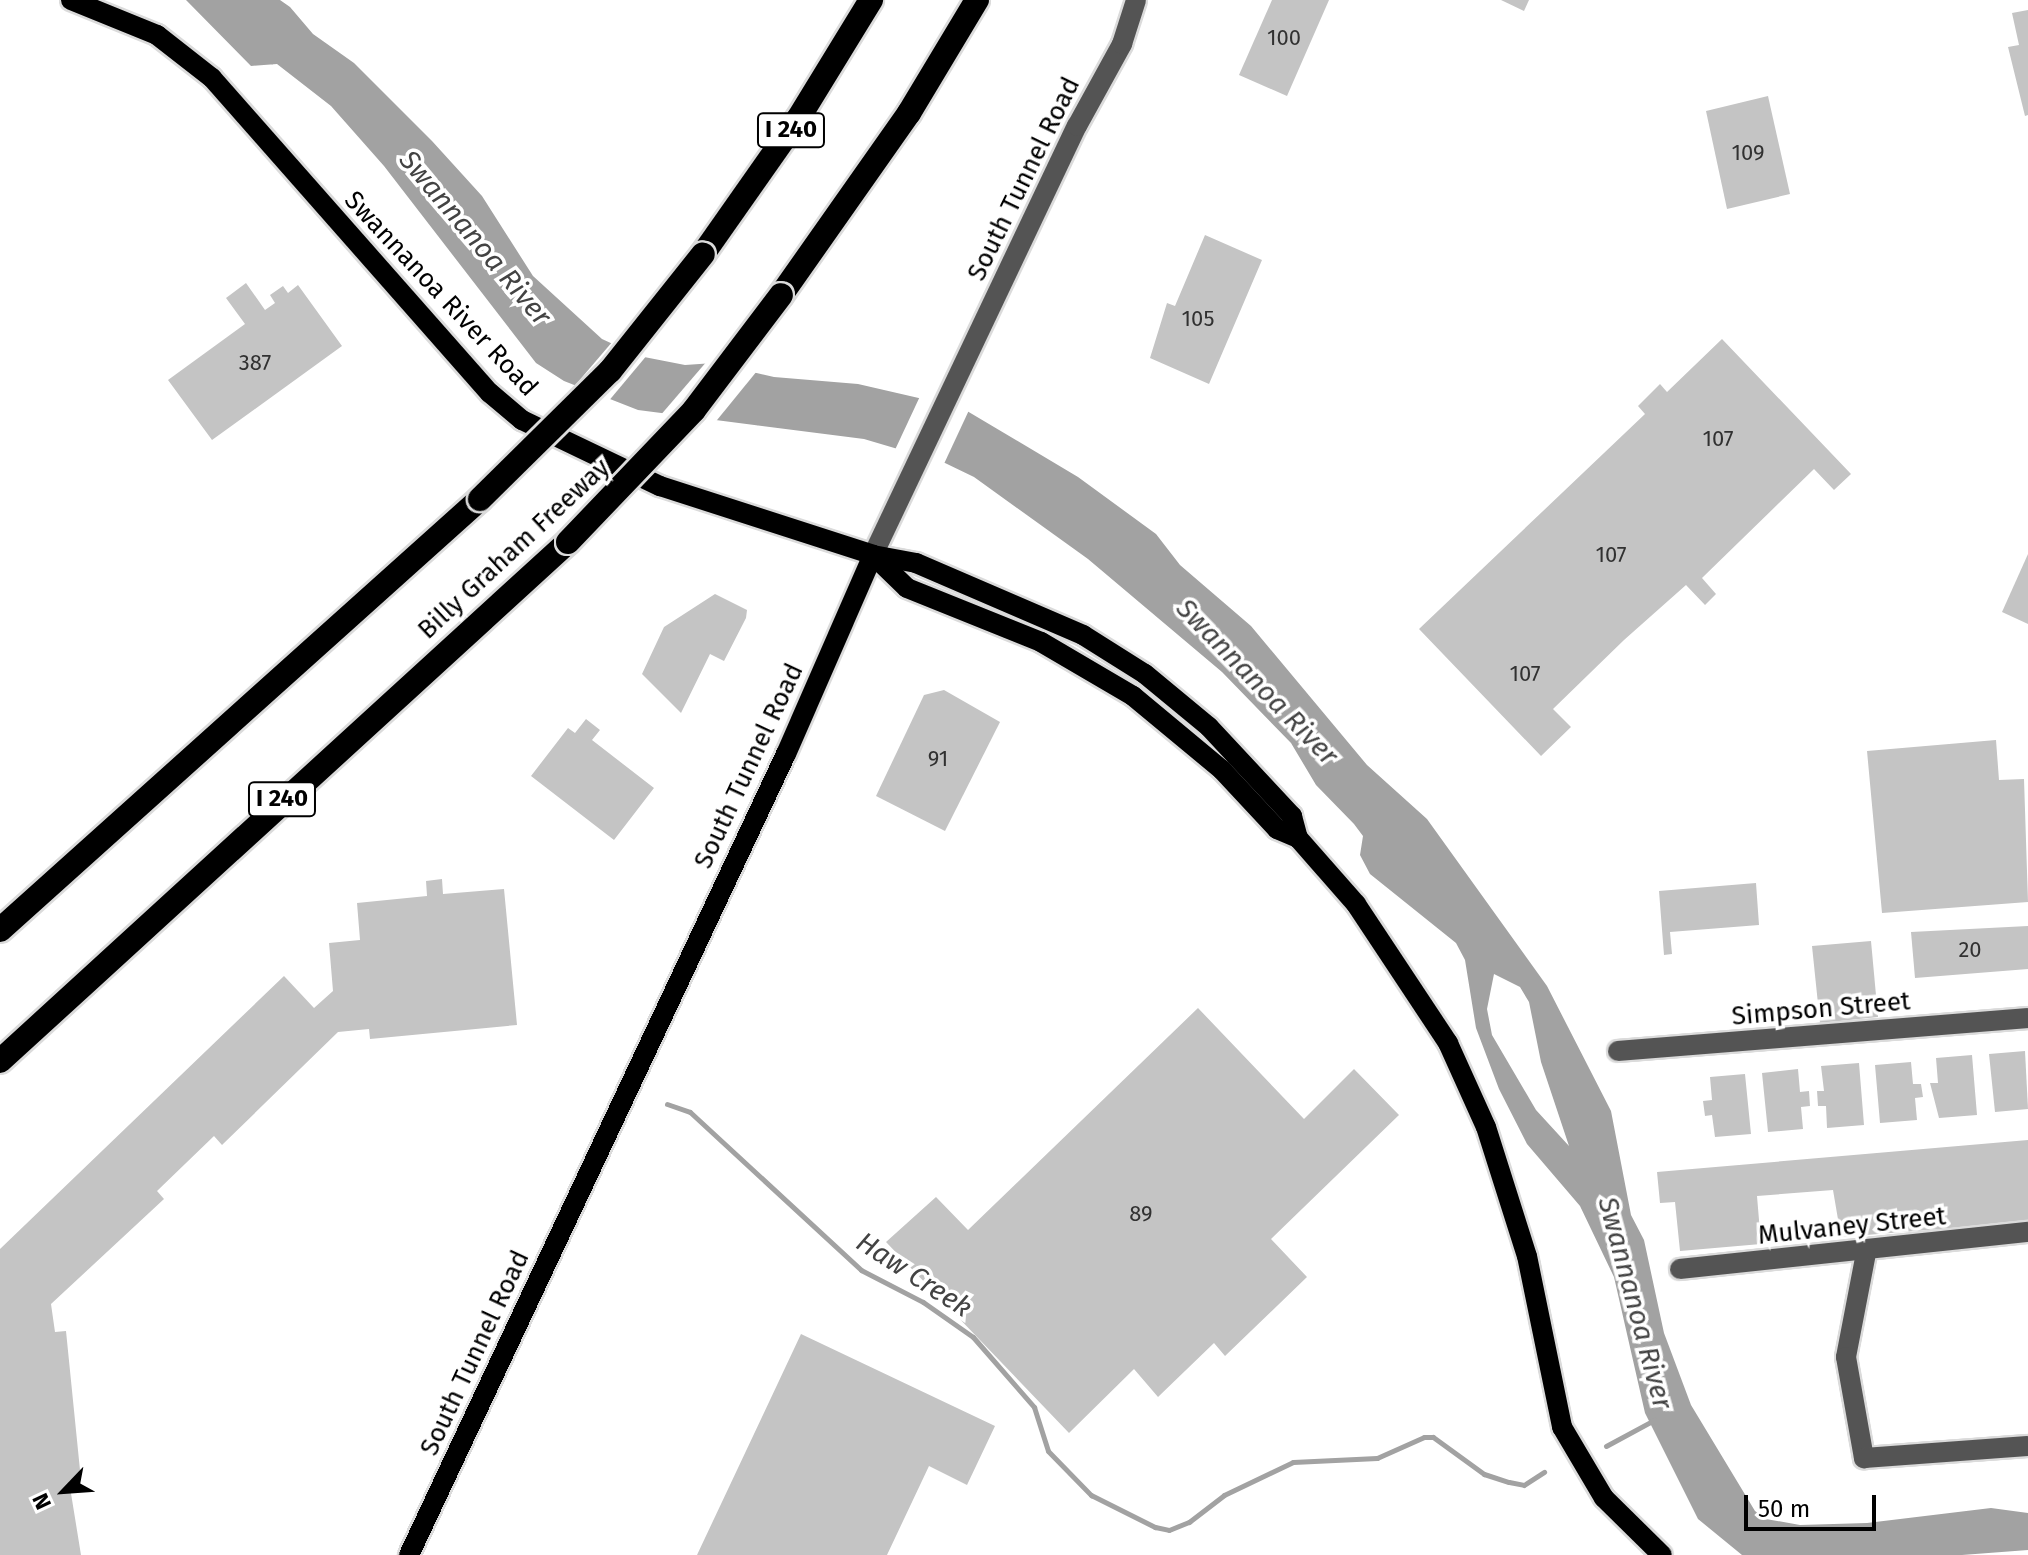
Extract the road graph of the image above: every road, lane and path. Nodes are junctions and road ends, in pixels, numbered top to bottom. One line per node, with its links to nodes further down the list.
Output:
1 (71, 0): 5 (main road, Swannanoa River Road)
2 (871, 0): 6 (highway, I 240, bridge)
3 (977, 0): 9 (highway, Billy Graham Freeway / I 240, bridge)
4 (1136, 0): 5 (street, South Tunnel Road)
5 (873, 555): 14 (main road, South Tunnel Road); 15 (main road, Swannanoa River Road)
6 (0, 930)
7 (2028, 1018): 8 (street, Simpson Street)
8 (1618, 1051)
9 (0, 1061)
10 (2028, 1232): 11 (street, Mulvaney Street)
11 (1866, 1253): 12 (street, Mulvaney Street); 13 (street)
12 (1680, 1269)
13 (2028, 1446)
14 (409, 1555)
15 (1662, 1555)

